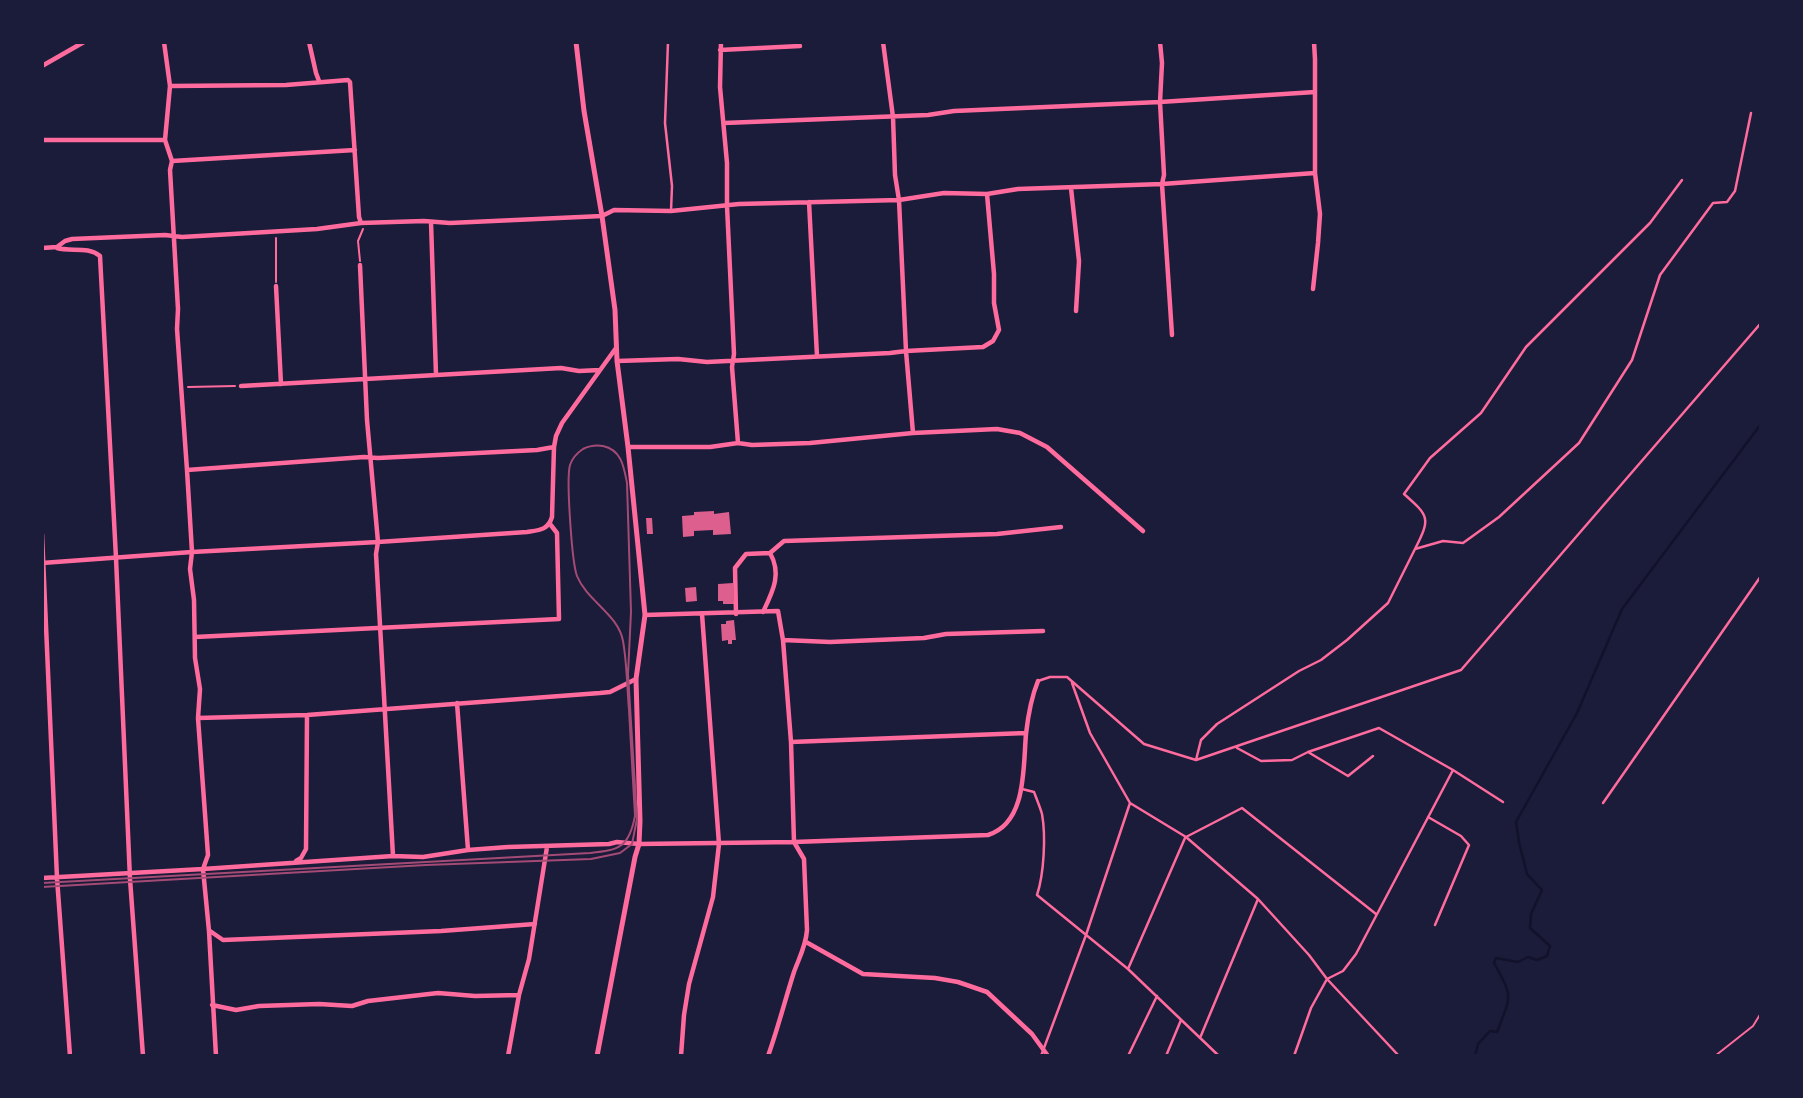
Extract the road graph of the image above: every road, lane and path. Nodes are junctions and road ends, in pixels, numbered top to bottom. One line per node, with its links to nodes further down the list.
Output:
1 (84, 42): 13 (street)
2 (164, 42): 15 (street)
3 (309, 42): 14 (street)
4 (576, 42): 34 (street)
5 (668, 42): 33 (lane)
6 (721, 42): 12 (street)
7 (890, 42): 10 (street)
8 (1160, 42): 17 (street)
9 (1314, 42): 16 (street)
10 (883, 43): 19 (street)
11 (800, 46): 12 (street)
12 (720, 50): 20 (street)
13 (42, 66)
14 (319, 81): 15 (street); 23 (street)
15 (170, 86): 22 (street)
16 (1315, 92): 17 (street); 25 (street)
17 (1160, 102): 19 (street); 27 (street)
18 (1752, 113): 70 (lane)
19 (893, 117): 20 (street); 30 (street)
20 (724, 123): 32 (street)
21 (42, 140): 22 (street)
22 (165, 140): 24 (street)
23 (355, 150): 24 (street); 36 (street)
24 (172, 160): 39 (street)
25 (1315, 173): 27 (street); 44 (street)
26 (1682, 180): 70 (lane)
27 (1161, 184): 28 (street); 47 (street)
28 (1071, 188): 29 (street); 45 (street)
29 (987, 194): 30 (street); 49 (street)
30 (899, 200): 31 (street); 49 (street)
31 (809, 202): 32 (street); 50 (street)
32 (727, 206): 33 (street); 52 (street)
33 (671, 211): 34 (street)
34 (602, 216): 35 (street); 48 (street)
35 (431, 222): 37 (street); 54 (street)
36 (361, 223): 37 (street); 38 (street)
37 (369, 223): 42 (path)
38 (276, 231): 39 (street); 43 (path)
39 (173, 235): 40 (street); 58 (street)
40 (57, 247): 41 (street); 73 (street)
41 (42, 248)
42 (360, 265): 55 (street)
43 (276, 286): 56 (street)
44 (1313, 289)
45 (1076, 311)
46 (1761, 323): 93 (lane)
47 (1172, 335)
48 (617, 347): 51 (street); 53 (street)
49 (906, 351): 50 (street); 59 (street)
50 (817, 356): 52 (street)
51 (617, 361): 52 (street); 62 (street)
52 (733, 361): 60 (street)
53 (600, 370): 54 (street); 61 (street)
54 (436, 374): 55 (street)
55 (366, 379): 56 (street); 63 (street)
56 (281, 384): 57 (street)
57 (241, 386): 58 (path)
58 (180, 388): 64 (street)
59 (913, 433): 60 (street); 67 (street)
60 (738, 443): 62 (street)
61 (554, 447): 63 (street); 65 (street)
62 (628, 447): 79 (street)
63 (371, 457): 64 (street); 69 (street)
64 (187, 470): 71 (street)
65 (550, 524): 69 (street); 80 (street)
66 (1061, 527): 72 (street)
67 (1143, 531)
68 (42, 534): 74 (street)
69 (378, 542): 71 (street); 80 (street)
70 (1415, 549): 96 (lane)
71 (192, 552): 73 (street); 82 (street)
72 (770, 552): 76 (street); 78 (street)
73 (116, 558): 74 (street); 112 (street)
74 (43, 563): 114 (street)
75 (1761, 576): 101 (lane)
76 (763, 612): 78 (street); 83 (street)
77 (702, 614): 78 (street); 79 (street); 106 (street)
78 (736, 614)
79 (645, 615): 84 (street)
80 (381, 628): 82 (street); 88 (street)
81 (1042, 631): 83 (street)
82 (195, 637): 90 (street)
83 (783, 640): 92 (street)
84 (636, 679): 87 (street); 105 (street)
85 (1071, 679): 86 (lane); 96 (lane); 100 (lane)
86 (1038, 681): 91 (street)
87 (457, 703): 88 (street); 108 (street)
88 (385, 708): 89 (street); 109 (street)
89 (307, 715): 90 (street); 110 (street)
90 (198, 718): 111 (street)
91 (1026, 733): 92 (street); 98 (street)
92 (791, 742): 104 (street)
93 (1235, 747): 94 (lane); 96 (lane)
94 (1308, 752): 95 (lane); 97 (lane)
95 (1373, 756)
96 (1196, 761)
97 (1453, 770): 99 (lane); 102 (lane)
98 (1022, 789): 104 (street); 120 (lane)
99 (1503, 802)
100 (1130, 803): 103 (lane); 120 (lane)
101 (1603, 803)
102 (1428, 817): 116 (lane); 118 (lane)
103 (1186, 837): 115 (lane); 116 (lane); 122 (lane)
104 (794, 842): 106 (street); 121 (street)
105 (639, 844): 106 (street); 107 (street); 135 (street)
106 (719, 844): 136 (street)
107 (547, 847): 108 (street); 117 (street)
108 (468, 850): 109 (street)
109 (393, 856): 110 (street)
110 (292, 863): 111 (street)
111 (203, 869): 112 (street); 119 (street)
112 (130, 872): 114 (street); 132 (street)
113 (42, 878): 114 (street)
114 (57, 878): 131 (street)
115 (1258, 899): 123 (lane); 129 (lane)
116 (1377, 915): 123 (lane)
117 (535, 924): 119 (street); 124 (street)
118 (1436, 925)
119 (209, 931): 126 (street)
120 (1087, 935): 122 (lane); 130 (lane)
121 (806, 942): 130 (street); 137 (street)
122 (1128, 969): 125 (lane)
123 (1327, 979): 141 (lane); 142 (lane)
124 (519, 995): 126 (street); 134 (street)
125 (1157, 996): 128 (lane); 138 (lane)
126 (212, 1005): 133 (street)
127 (1761, 1013): 143 (path)
128 (1182, 1019): 129 (lane); 139 (lane)
129 (1200, 1038): 140 (lane)
130 (1044, 1054)
131 (70, 1056)
132 (144, 1056)
133 (216, 1056)
134 (508, 1056)
135 (597, 1056)
136 (681, 1056)
137 (768, 1056)
138 (1128, 1056)
139 (1166, 1056)
140 (1219, 1056)
141 (1294, 1056)
142 (1399, 1056)
143 (1715, 1056)

